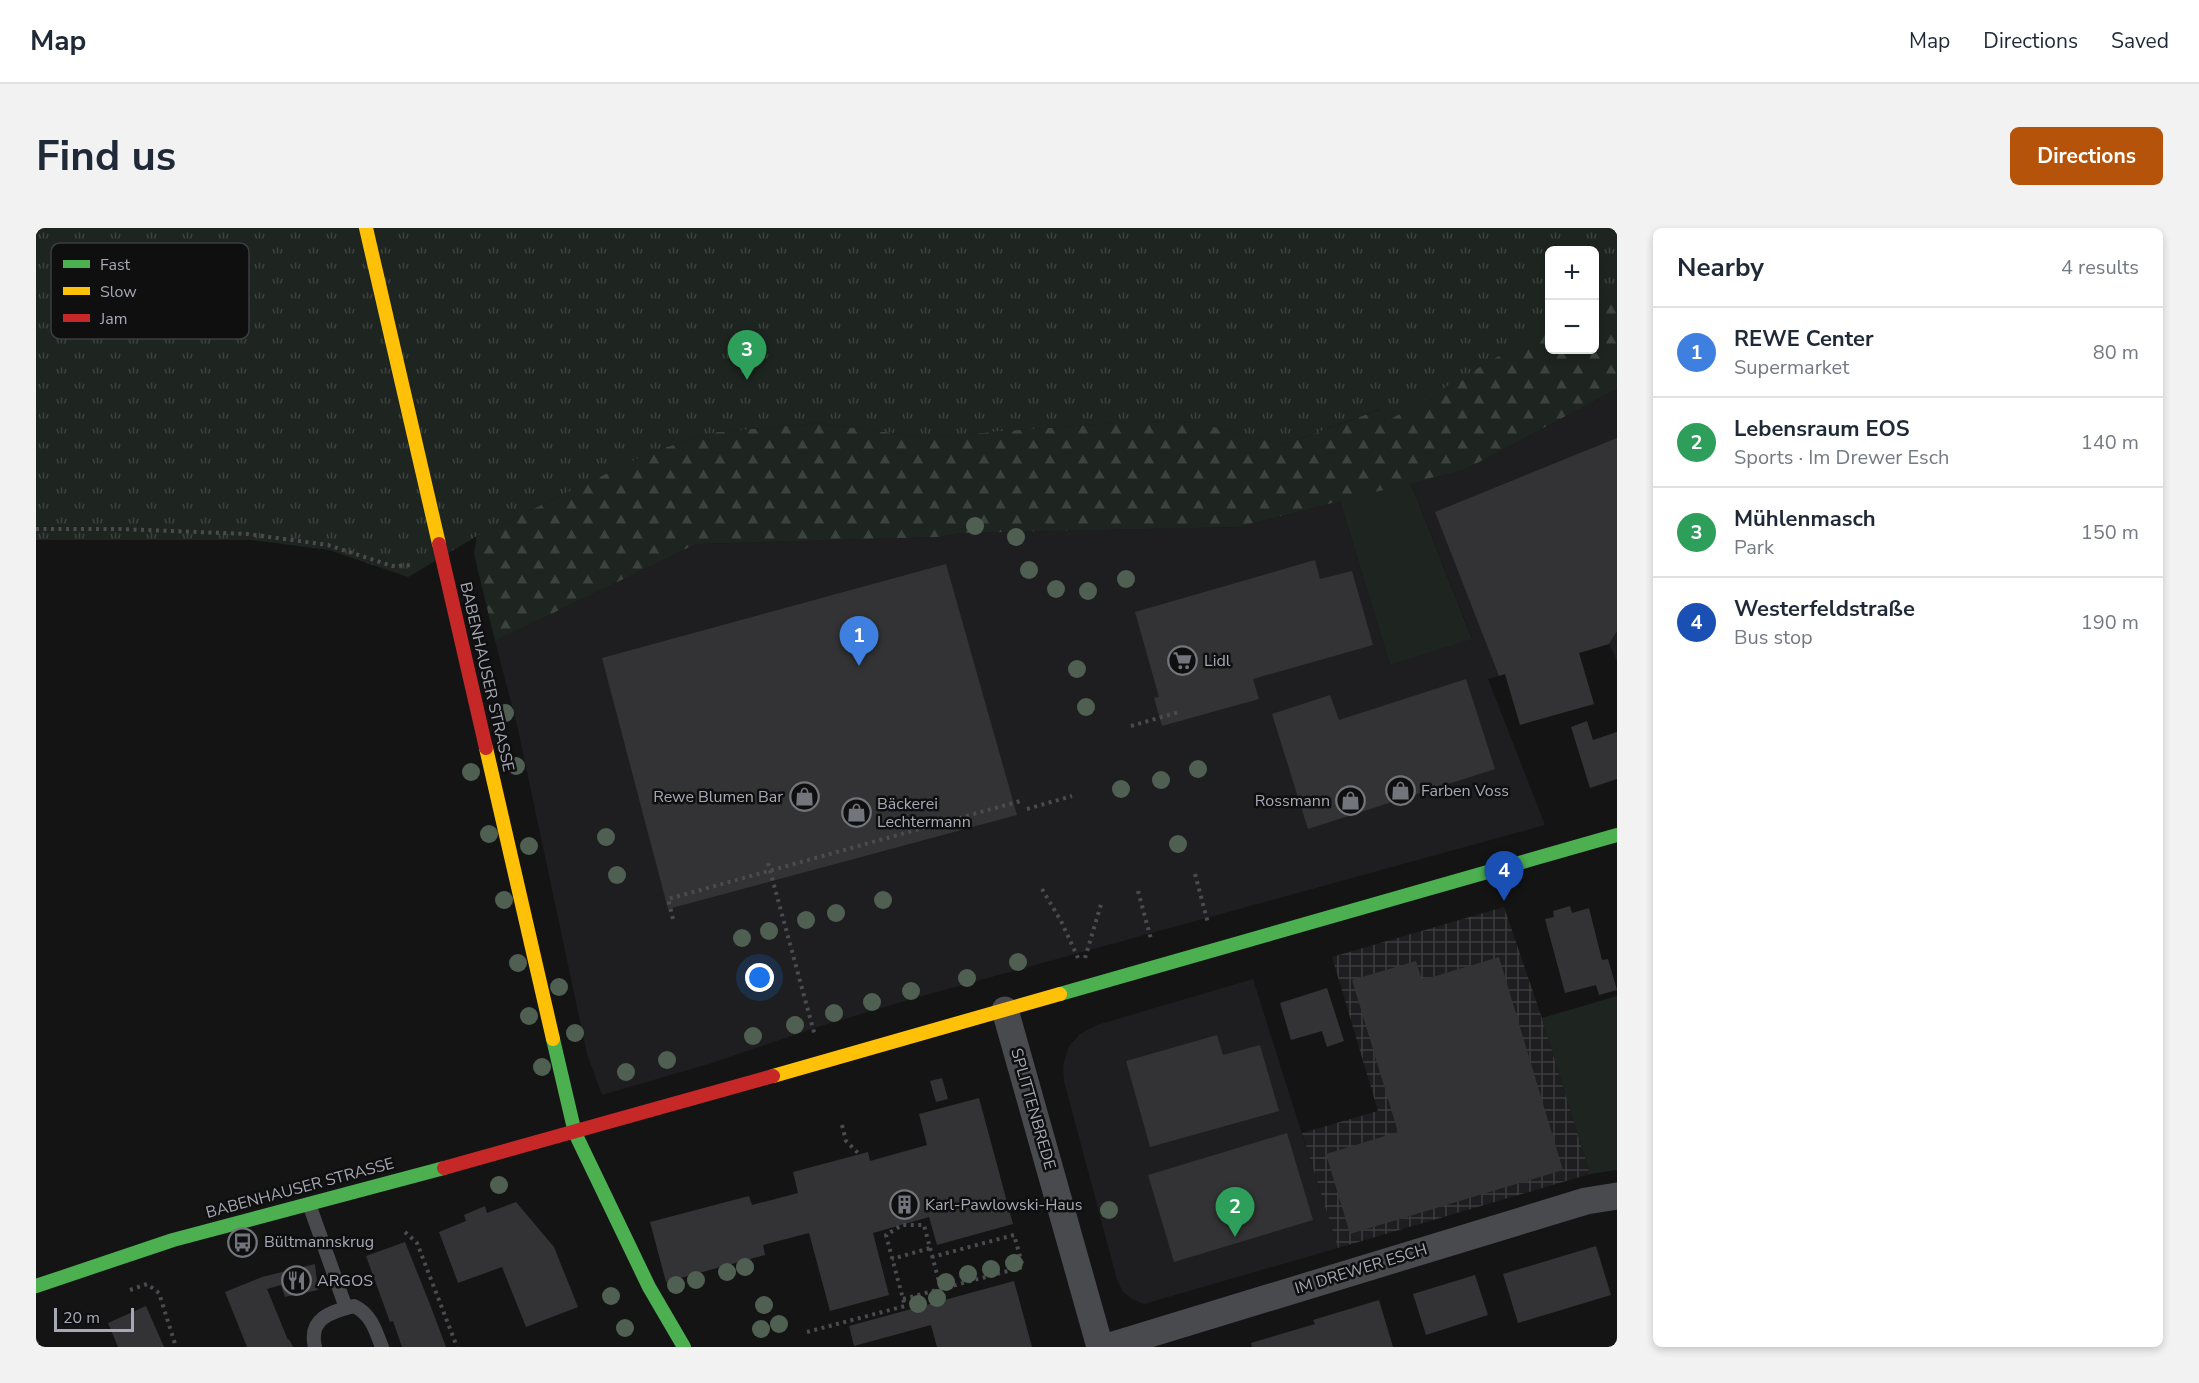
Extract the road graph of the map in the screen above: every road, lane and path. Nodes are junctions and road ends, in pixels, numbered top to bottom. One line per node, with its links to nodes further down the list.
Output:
1 (366, 228): 3 (main road, BABENHAUSER STRASSE)
2 (36, 529): 3 (path)
3 (444, 563): 26 (main road, BABENHAUSER STRASSE)
4 (1179, 712): 5 (path)
5 (1131, 726)
6 (1072, 796): 8 (path)
7 (1024, 800): 12 (path)
8 (1027, 810)
9 (1617, 835): 21 (main road)
10 (768, 863): 12 (path)
11 (748, 868): 15 (path)
12 (770, 871): 15 (path); 24 (path)
13 (732, 873): 16 (path)
14 (1195, 874): 21 (path)
15 (751, 876): 16 (path)
16 (734, 880): 20 (path)
17 (1042, 889): 19 (path)
18 (1138, 891): 22 (path)
19 (1102, 901)
20 (673, 919)
21 (1216, 949): 22 (main road)
22 (1159, 966): 23 (main road)
23 (1005, 1010): 24 (main road); 47 (street, SPLITTENBREDE)
24 (824, 1062): 26 (main road)
25 (842, 1125): 27 (path)
26 (575, 1133): 29 (main road, BABENHAUSER STRASSE); 46 (main road, BABENHAUSER STRASSE)
27 (860, 1155)
28 (1617, 1196): 48 (street, IM DREWER ESCH)
29 (308, 1202): 34 (main road, BABENHAUSER STRASSE); 38 (lane)
30 (405, 1232): 45 (path)
31 (930, 1248): 32 (path); 33 (path); 33 (path)
32 (933, 1257): 35 (path); 35 (path)
33 (892, 1259): 37 (path)
34 (36, 1286)
35 (941, 1289): 37 (path)
36 (130, 1290): 42 (path)
37 (903, 1299): 39 (path)
38 (346, 1308): 43 (lane); 44 (lane)
39 (807, 1332)
40 (36, 1342): 41 (path)
41 (39, 1347)
42 (176, 1347)
43 (315, 1347)
44 (382, 1347)
45 (457, 1347)
46 (684, 1347)
47 (1100, 1347)
48 (1107, 1347)

